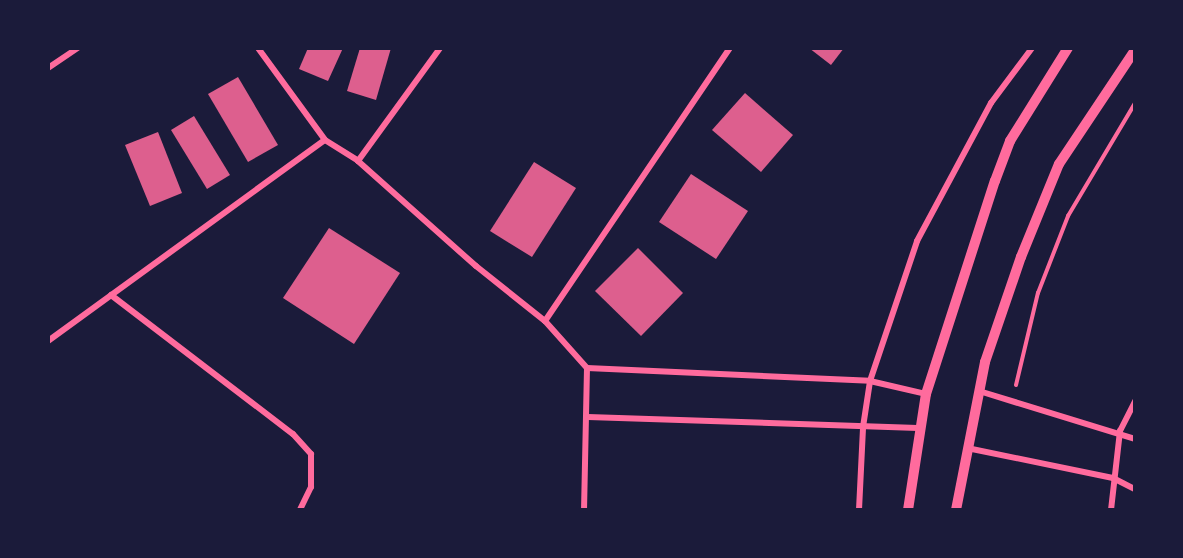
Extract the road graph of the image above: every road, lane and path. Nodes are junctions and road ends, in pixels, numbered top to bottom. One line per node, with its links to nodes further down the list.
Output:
1 (78, 48): 8 (street)
2 (258, 48): 10 (street)
3 (440, 48): 11 (street)
4 (730, 48): 13 (street)
5 (1032, 48): 16 (street)
6 (1068, 48): 18 (street)
7 (1135, 50): 17 (street)
8 (48, 68)
9 (1135, 103): 19 (path)
10 (325, 140): 11 (street); 12 (street)
11 (358, 161): 13 (street)
12 (111, 295): 14 (street); 29 (street)
13 (545, 321): 15 (street)
14 (48, 341)
15 (587, 368): 16 (street); 21 (street)
16 (870, 381): 18 (street); 22 (street)
17 (978, 390): 19 (street); 26 (street)
18 (926, 394): 23 (street)
19 (1011, 400): 24 (street)
20 (1135, 400): 24 (street)
21 (588, 417): 22 (street); 30 (street)
22 (863, 427): 23 (street); 31 (street)
23 (918, 428): 32 (street)
24 (1120, 431): 25 (street); 27 (street)
25 (1135, 439)
26 (966, 448): 27 (street); 33 (street)
27 (1113, 478): 28 (street); 34 (street)
28 (1135, 489)
29 (300, 510)
30 (584, 510)
31 (859, 510)
32 (908, 510)
33 (956, 510)
34 (1111, 510)

